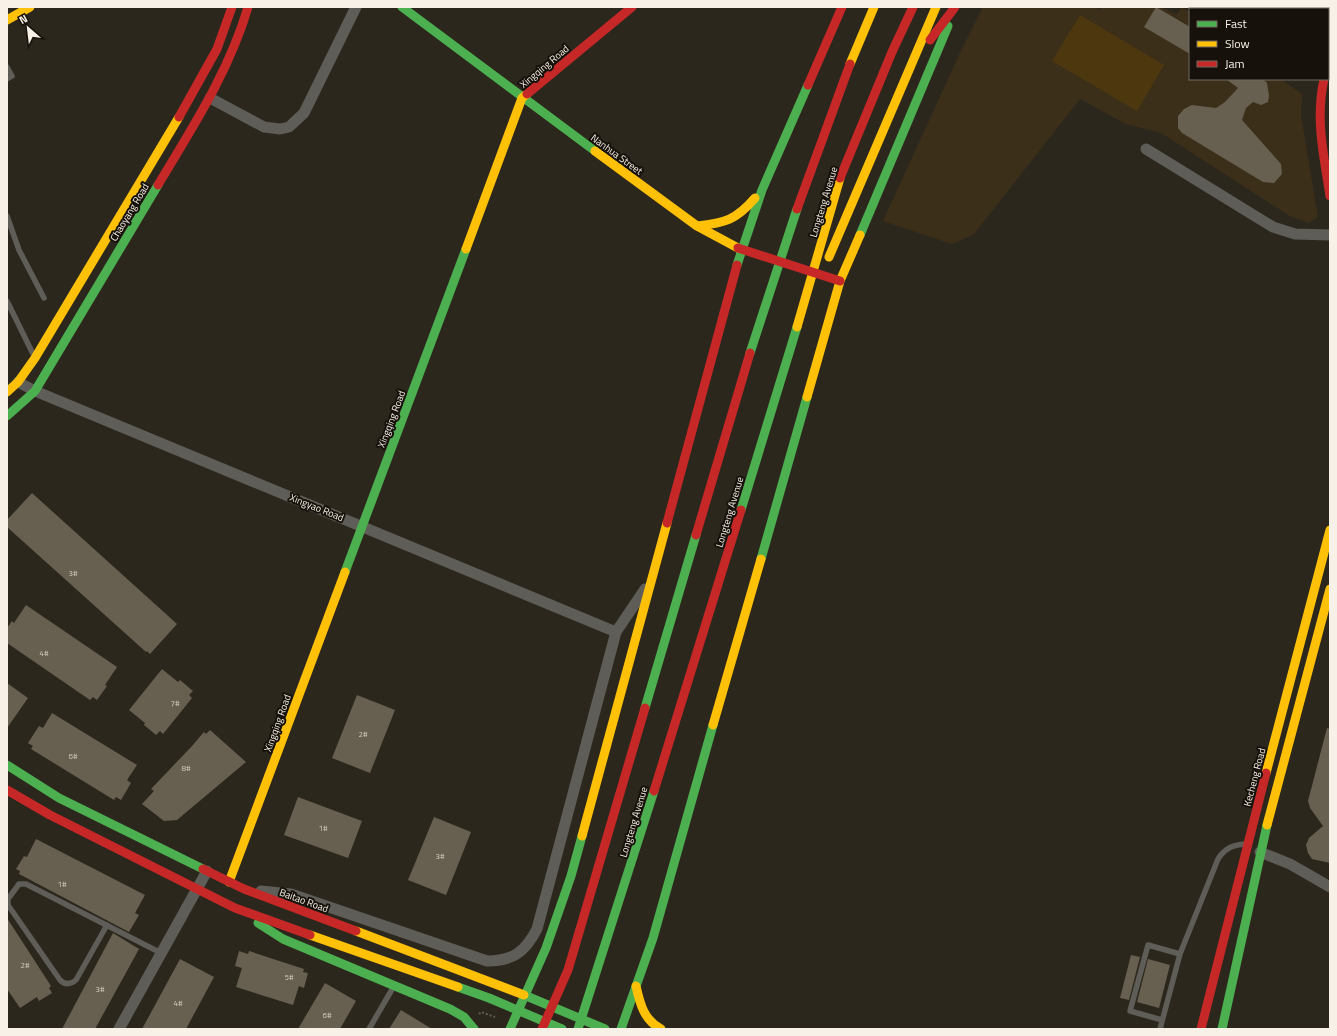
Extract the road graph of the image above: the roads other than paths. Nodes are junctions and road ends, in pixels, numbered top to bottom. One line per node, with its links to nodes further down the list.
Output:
1 (30, 7): 12 (main road)
2 (232, 7): 30 (main road, Chaoyang Road)
3 (248, 7): 17 (main road, Chaoyang Road)
4 (356, 7): 17 (street)
5 (402, 7): 18 (main road, Nanhua Street)
6 (632, 7): 18 (main road, Xingqing Road)
7 (842, 7): 20 (main road)
8 (874, 7): 60 (main road, Longteng Avenue)
9 (913, 7): 29 (main road, Longteng Avenue)
10 (936, 7): 13 (main road)
11 (955, 7): 13 (main road); 26 (main road)
12 (7, 20)
13 (911, 64): 29 (main road)
14 (7, 67): 15 (lane)
15 (7, 79)
16 (1324, 80): 21 (main road)
17 (210, 98): 32 (main road, Chaoyang Road)
18 (522, 98): 23 (main road, Nanhua Street); 35 (main road, Xingqing Road)
19 (1146, 149): 24 (street)
20 (762, 190): 23 (main road); 25 (main road)
21 (1330, 196)
22 (7, 216): 27 (lane)
23 (697, 226): 25 (main road, Nanhua Street)
24 (1330, 234)
25 (741, 249): 26 (main road, Nanhua Street); 37 (main road)
26 (840, 281): 54 (main road)
27 (44, 298)
28 (7, 301): 30 (lane)
29 (796, 332): 62 (main road, Longteng Avenue)
30 (35, 358): 31 (main road, Chaoyang Road)
31 (18, 382): 32 (street, Xingyao Road); 33 (main road, Chaoyang Road)
32 (34, 390): 34 (main road, Chaoyang Road); 35 (street, Xingyao Road)
33 (7, 392)
34 (7, 416)
35 (362, 526): 39 (street, Xingyao Road); 45 (main road, Xingqing Road)
36 (1330, 530): 42 (main road, Kecheng Road)
37 (652, 578): 39 (street); 59 (main road)
38 (1330, 589): 43 (main road)
39 (616, 632): 48 (street)
40 (7, 765): 44 (main road, Baitao Road)
41 (7, 790): 47 (main road)
42 (1247, 844): 52 (lane); 67 (main road, Kecheng Road)
43 (1260, 852): 46 (street); 68 (main road)
44 (207, 871): 45 (main road, Baitao Road); 47 (street)
45 (229, 882): 48 (main road, Baitao Road)
46 (1330, 887)
47 (197, 889): 49 (main road); 51 (street)
48 (244, 889): 63 (main road, Baitao Road)
49 (235, 908): 53 (main road); 61 (main road)
50 (107, 925): 50 (lane); 51 (lane)
51 (161, 953): 56 (street)
52 (1180, 954): 55 (lane); 55 (lane)
53 (395, 986): 57 (lane); 58 (main road)
54 (636, 986): 64 (main road); 65 (main road)
55 (1162, 1020): 66 (lane)
56 (119, 1029)
57 (369, 1029)
58 (474, 1029)
59 (510, 1029)
60 (542, 1029)
61 (562, 1029)
62 (578, 1029)
63 (605, 1029)
64 (621, 1029)
65 (661, 1029)
66 (1160, 1029)
67 (1201, 1029)
68 (1222, 1029)

